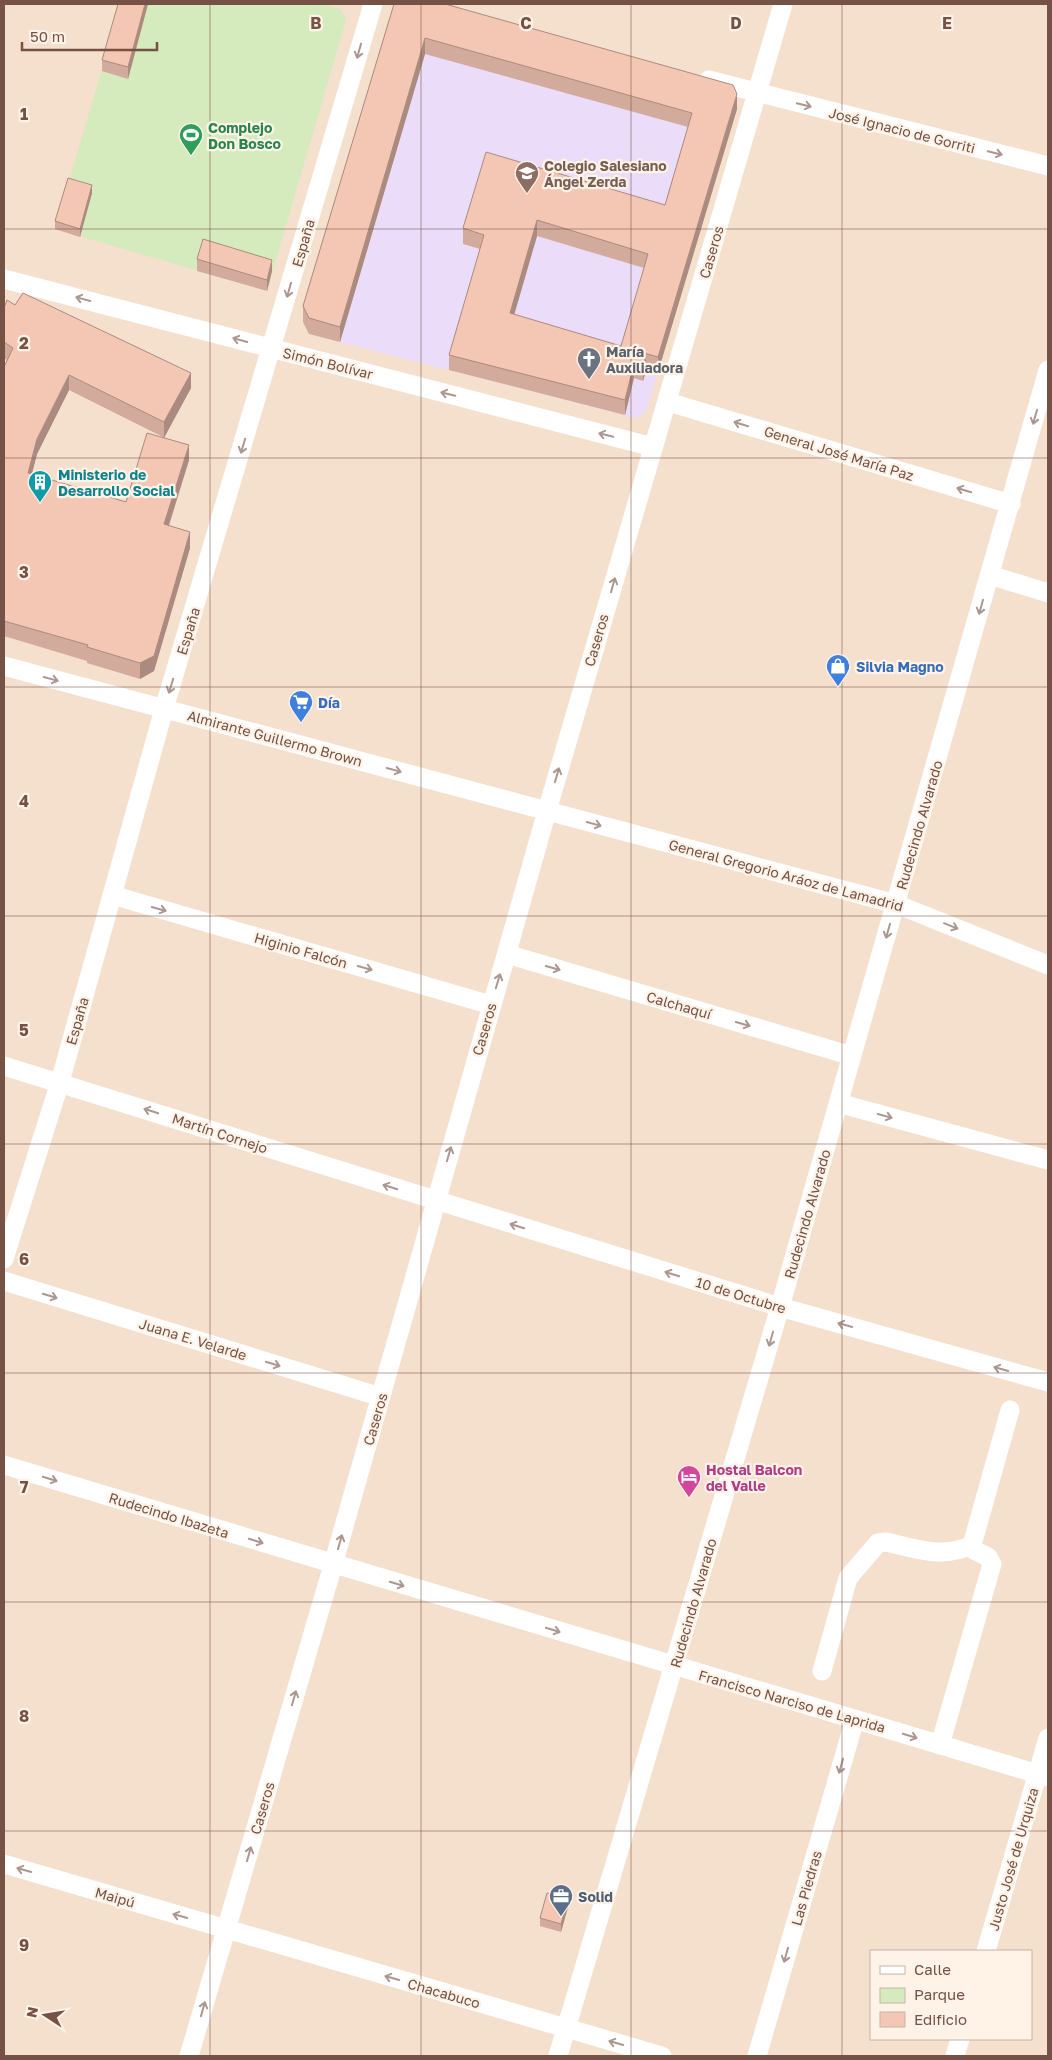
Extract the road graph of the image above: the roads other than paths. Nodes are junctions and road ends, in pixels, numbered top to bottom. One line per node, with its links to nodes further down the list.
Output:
1 (373, 4): 7 (street, España, one-way to 7)
2 (783, 4): 4 (street, Caseros)
3 (691, 75): 4 (street, José Ignacio de Gorriti)
4 (756, 93): 5 (street, José Ignacio de Gorriti, one-way to 5); 9 (street, Caseros)
5 (1048, 166)
6 (4, 279): 7 (street, Simón Bolívar, one-way to 6)
7 (272, 349): 10 (street, Simón Bolívar, one-way to 7); 15 (street, España, one-way to 15)
8 (1048, 370): 11 (street, Rudecindo Alvarado, one-way to 11)
9 (668, 402): 10 (street, Caseros); 11 (street, General José María Paz, one-way to 9)
10 (653, 447): 16 (street, Caseros, one-way to 10)
11 (1010, 504): 12 (street, Rudecindo Alvarado)
12 (990, 576): 13 (street); 18 (street, Rudecindo Alvarado, one-way to 18)
13 (1048, 593)
14 (4, 666): 15 (street, Almirante Guillermo Brown, one-way to 15)
15 (164, 709): 16 (street, Almirante Guillermo Brown, one-way to 16); 17 (street, España)
16 (547, 811): 18 (street, General Gregorio Aráoz de Lamadrid, one-way to 18); 19 (street, Caseros)
17 (112, 895): 21 (street, Higinio Falcón, one-way to 21); 24 (street, España)
18 (896, 904): 20 (street, General Gregorio Aráoz de Lamadrid, one-way to 20); 22 (street, Rudecindo Alvarado, one-way to 22)
19 (507, 954): 21 (street, Caseros, one-way to 19); 22 (street, Calchaquí, one-way to 22)
20 (1048, 965)
21 (491, 1005): 27 (street, Caseros, one-way to 21)
22 (852, 1056): 25 (street, Rudecindo Alvarado)
23 (4, 1066): 24 (street, Martín Cornejo)
24 (60, 1082): 27 (street, Martín Cornejo, one-way to 24); 28 (street, España)
25 (838, 1104): 26 (street, one-way to 26); 30 (street, Rudecindo Alvarado)
26 (1048, 1160)
27 (436, 1201): 30 (street, 10 de Octubre, one-way to 27); 32 (street, Caseros)
28 (4, 1258)
29 (4, 1281): 32 (street, Juana E. Velarde, one-way to 32)
30 (780, 1307): 31 (street, 10 de Octubre, one-way to 30); 37 (street, Rudecindo Alvarado, one-way to 37)
31 (1048, 1382)
32 (381, 1397): 36 (street, Caseros, one-way to 32)
33 (1010, 1410): 35 (street)
34 (4, 1465): 36 (street, Rudecindo Ibazeta, one-way to 36)
35 (972, 1545): 38 (street); 41 (street)
36 (333, 1565): 37 (street, Francisco Narciso de Laprida, one-way to 37); 44 (street, Caseros, one-way to 36)
37 (675, 1666): 39 (street, Francisco Narciso de Laprida); 46 (street, Rudecindo Alvarado)
38 (822, 1671)
39 (855, 1719): 41 (street, Francisco Narciso de Laprida, one-way to 41); 51 (street, Las Piedras, one-way to 51)
40 (1048, 1738): 42 (street, Justo José de Urquiza)
41 (940, 1745): 42 (street, Francisco Narciso de Laprida)
42 (1043, 1776): 45 (street, Justo José de Urquiza)
43 (4, 1864): 44 (street, Maipú, one-way to 43)
44 (226, 1930): 46 (street, Chacabuco, one-way to 44); 48 (street, Caseros, one-way to 44)
45 (986, 1950)
46 (566, 2028): 49 (street, Rudecindo Alvarado); 50 (street, Chacabuco, one-way to 46)
47 (960, 2040): 52 (street)
48 (189, 2056)
49 (558, 2056)
50 (662, 2056)
51 (757, 2056)
52 (955, 2056)

